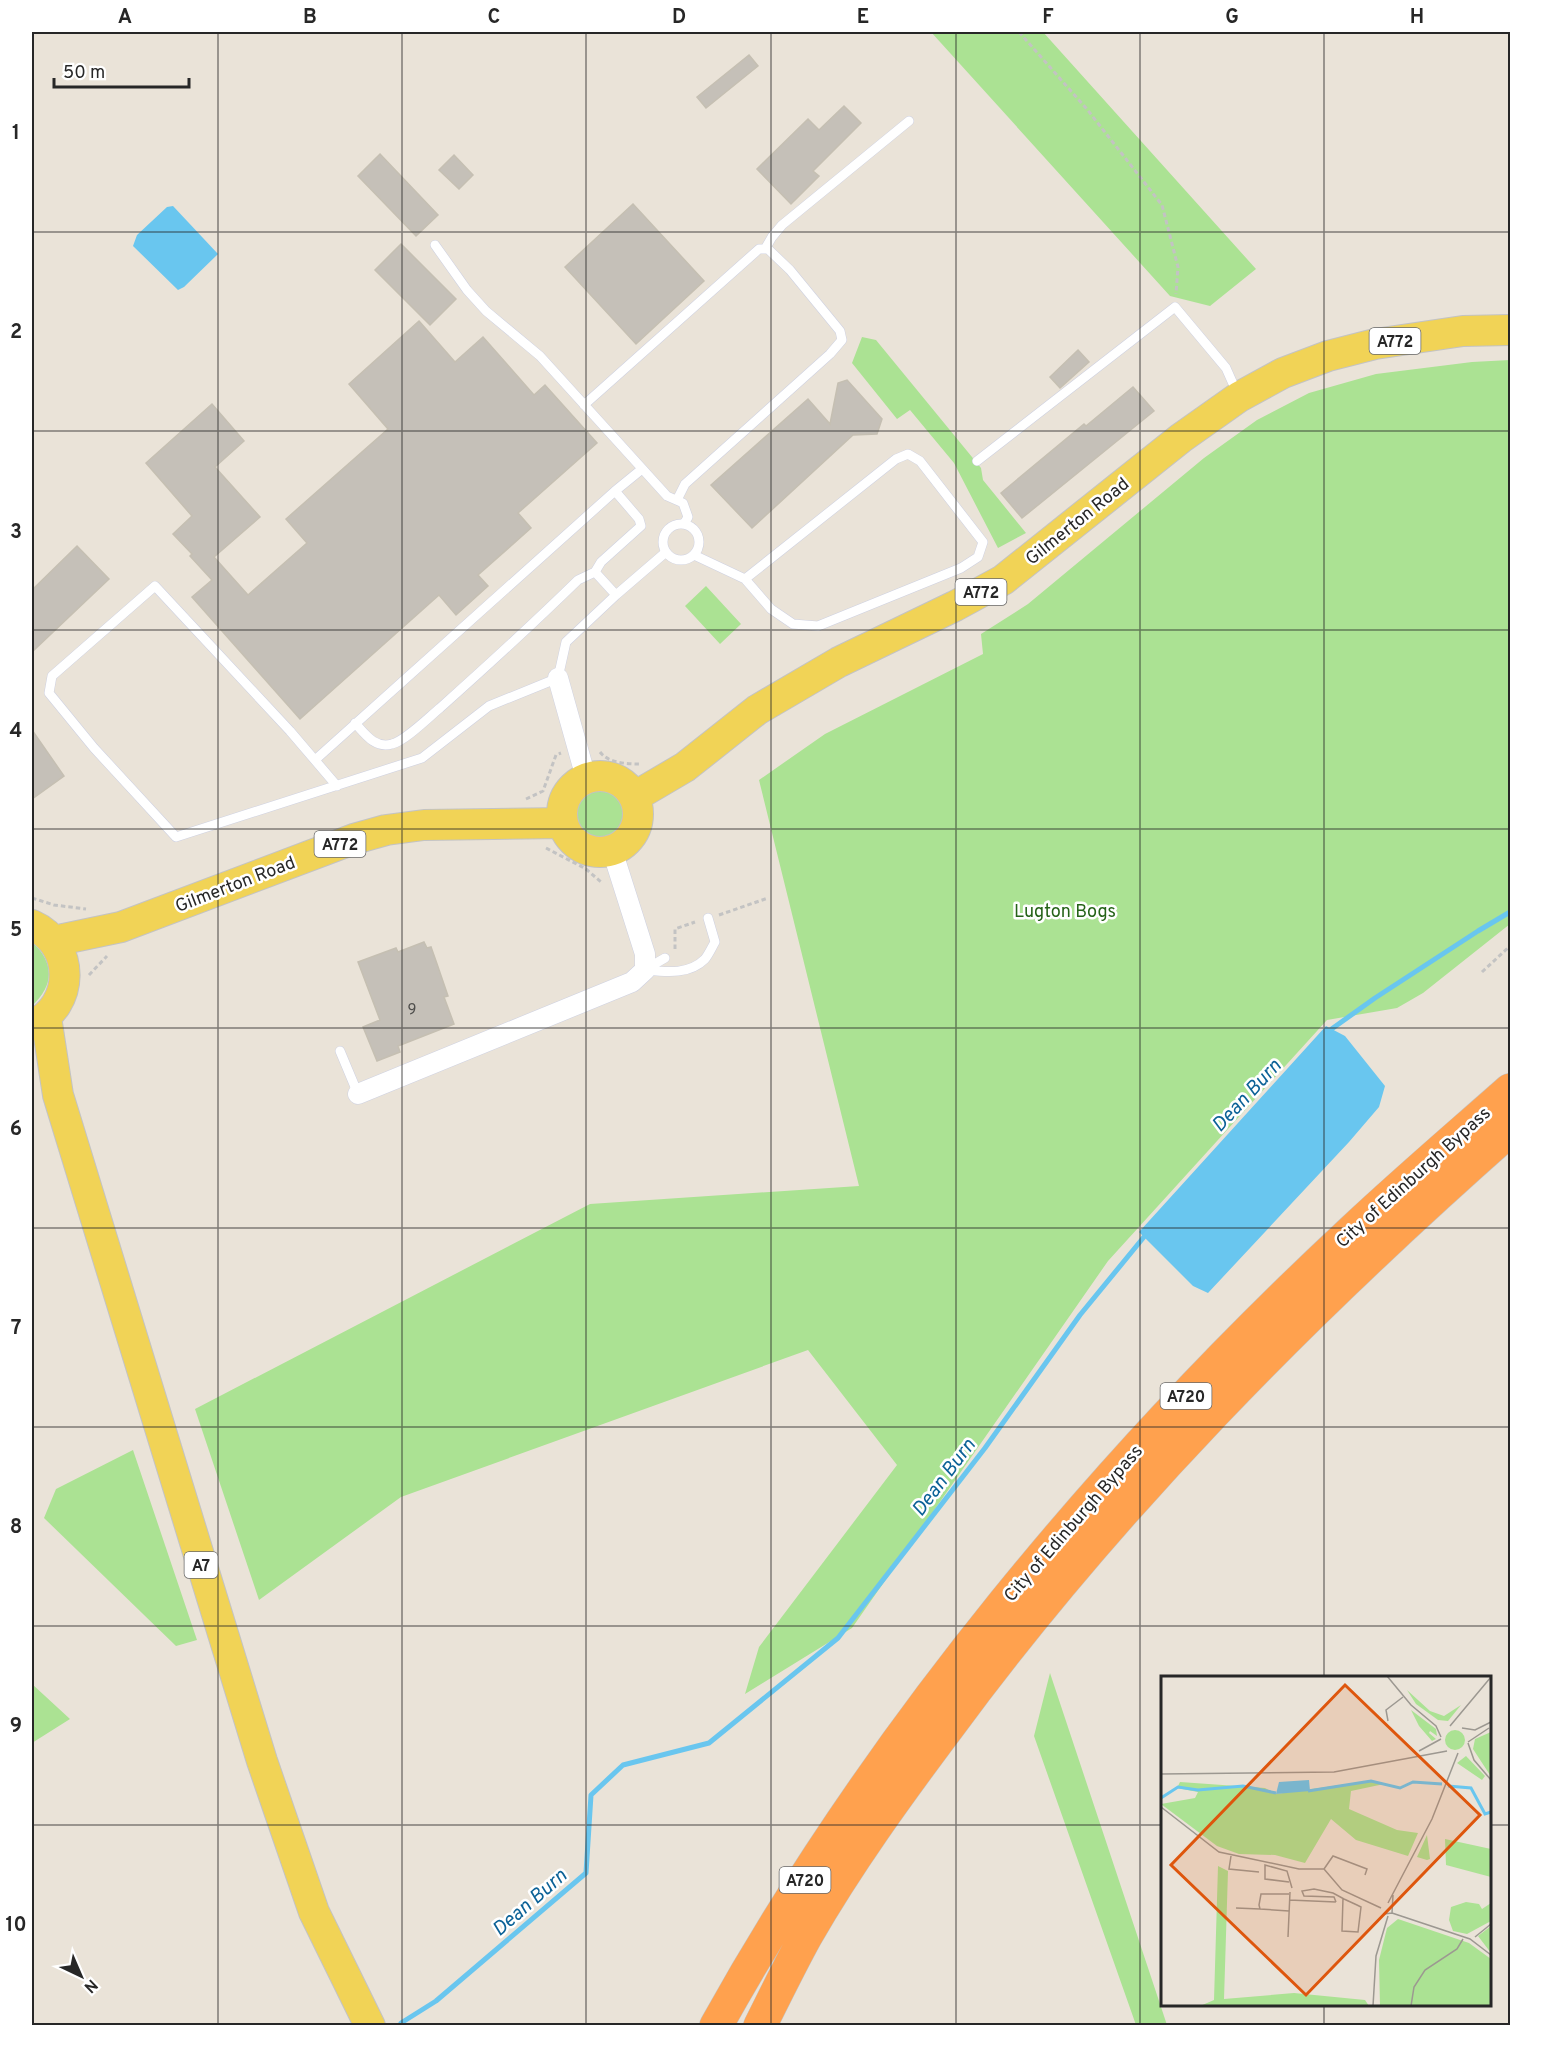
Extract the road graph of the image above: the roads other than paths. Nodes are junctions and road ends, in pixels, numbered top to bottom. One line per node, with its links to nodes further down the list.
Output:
1 (909, 121): 3 (lane)
2 (435, 245): 6 (lane)
3 (765, 249): 6 (lane); 10 (lane)
4 (1510, 330): 5 (main road, Gilmerton Road / A772)
5 (1239, 397): 7 (lane); 22 (main road, Gilmerton Road / A772)
6 (584, 405): 8 (lane)
7 (977, 461)
8 (642, 469): 9 (lane); 10 (lane)
9 (615, 491): 14 (lane); 18 (lane)
10 (679, 501): 11 (lane)
11 (684, 524): 12 (lane); 13 (lane)
12 (666, 552): 13 (lane); 16 (lane)
13 (694, 555): 15 (lane)
14 (595, 572): 16 (lane); 18 (lane)
15 (745, 579): 15 (lane)
16 (616, 595): 17 (lane)
17 (558, 678): 20 (street); 21 (lane)
18 (355, 723): 19 (lane)
19 (315, 760): 21 (lane); 21 (lane)
20 (586, 778): 22 (main road); 23 (main road)
21 (337, 786)
22 (644, 803): 24 (main road)
23 (562, 823): 24 (main road); 26 (main road, Gilmerton Road / A772)
24 (612, 850): 29 (street)
25 (708, 918): 29 (lane)
26 (120, 927): 27 (main road, Gilmerton Road / A772); 30 (main road, Gilmerton Road / A772)
27 (43, 933): 30 (main road)
28 (665, 958): 29 (lane)
29 (645, 970): 35 (street)
30 (75, 974): 31 (main road)
31 (39, 1021): 36 (main road, A7)
32 (340, 1051): 35 (lane)
33 (32, 1062): 36 (main road, A7)
34 (1510, 1090): 39 (highway, City of Edinburgh Bypass / A720)
35 (358, 1094)
36 (58, 1095): 38 (main road, A7)
37 (1510, 1130): 40 (highway, City of Edinburgh Bypass / A720)
38 (370, 2025)
39 (716, 2025)
40 (760, 2025)

